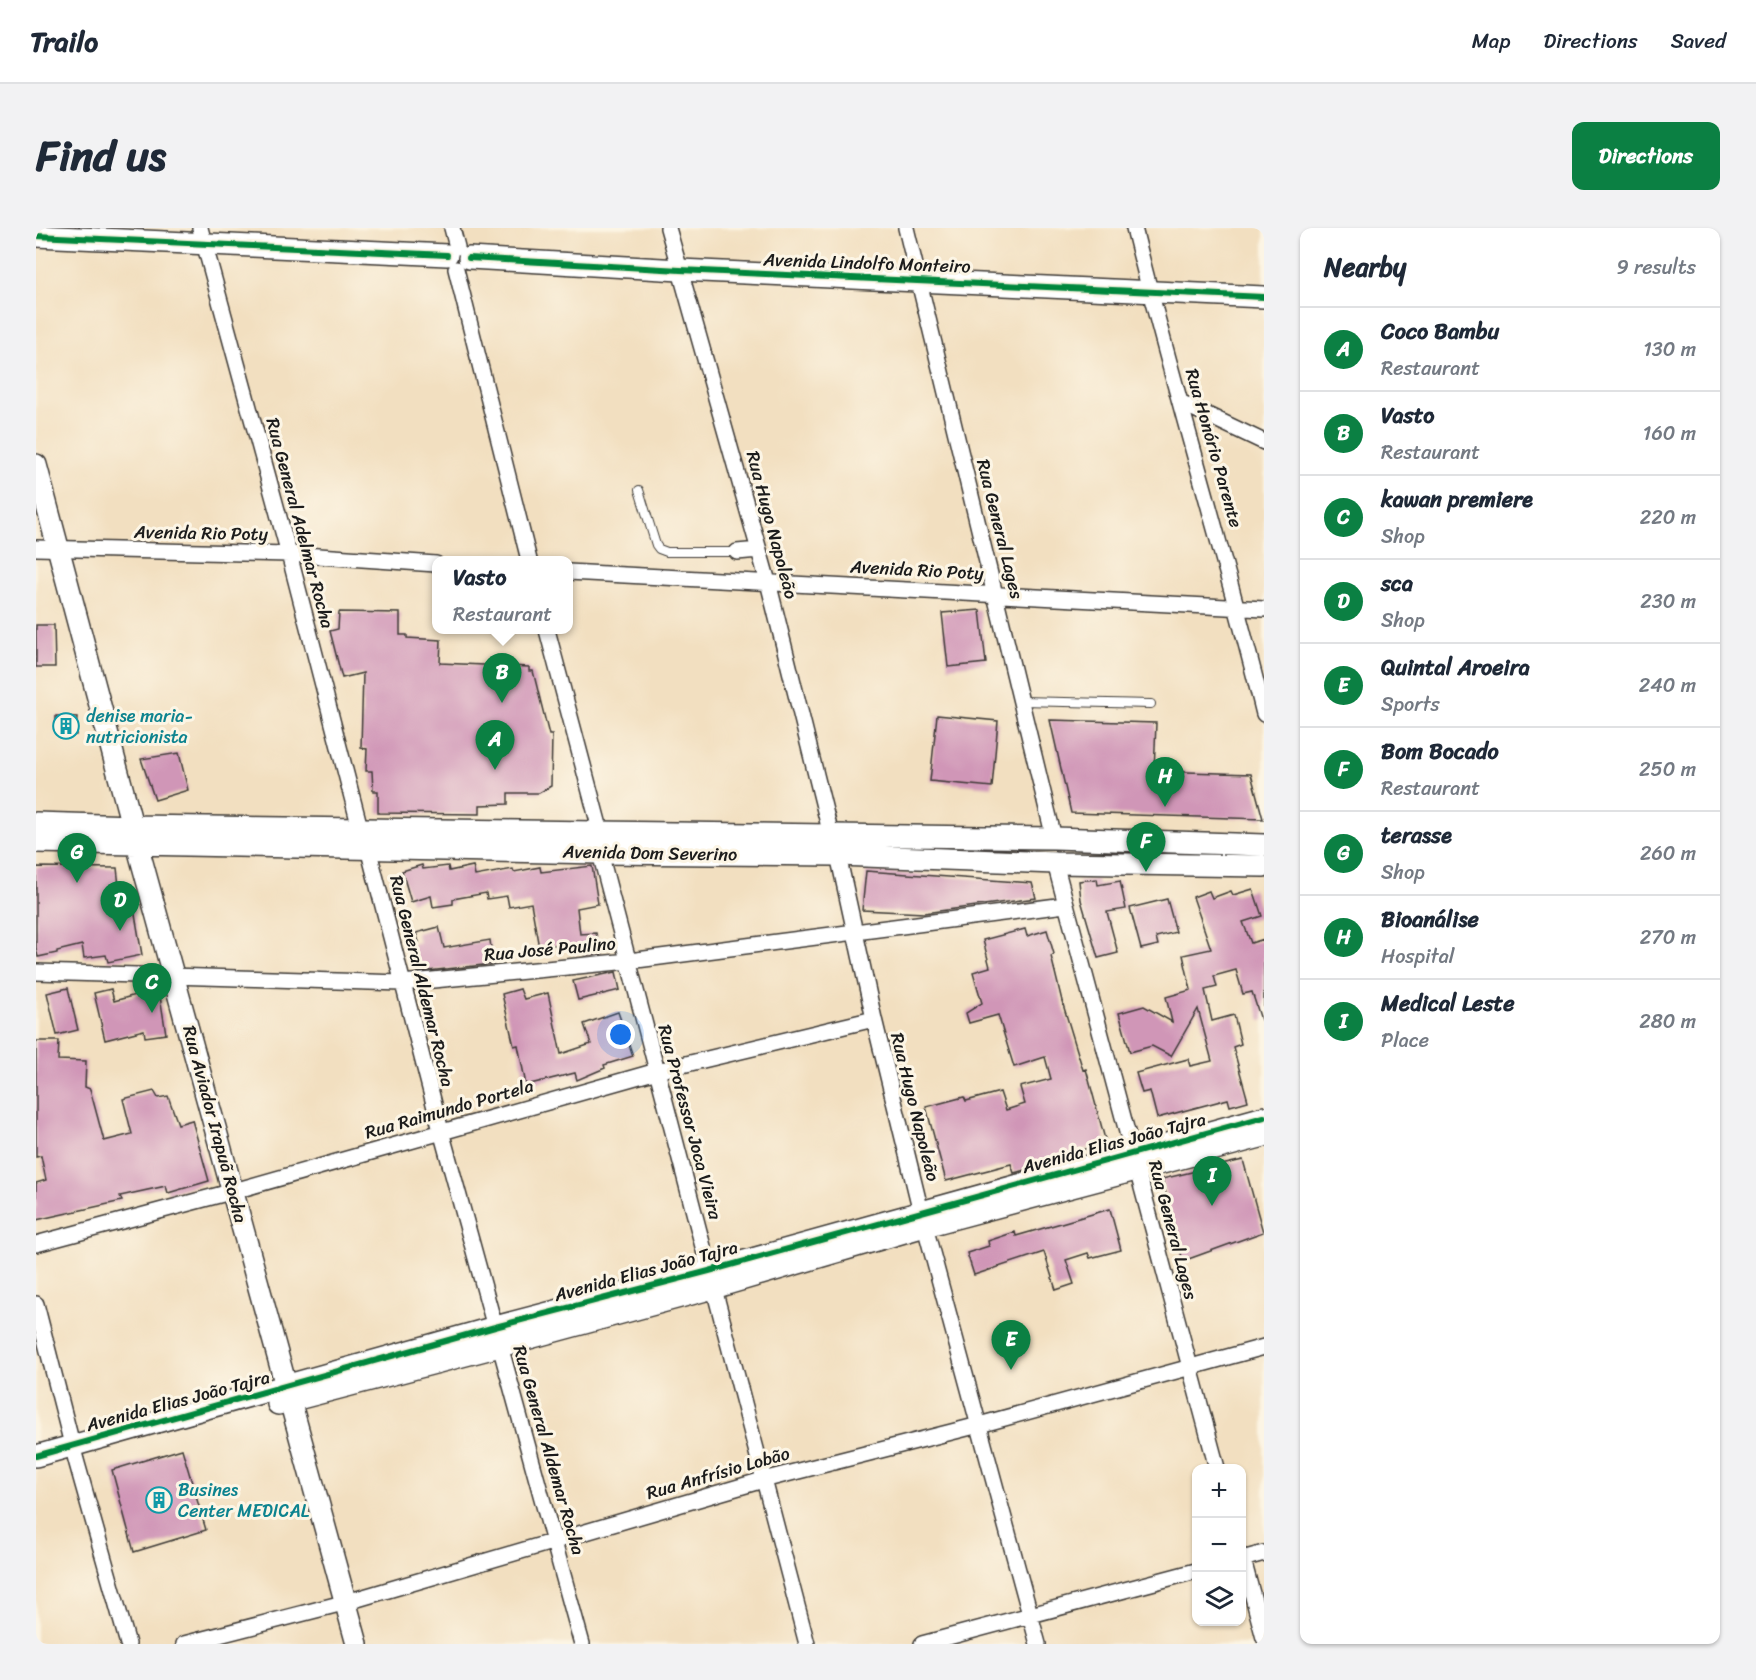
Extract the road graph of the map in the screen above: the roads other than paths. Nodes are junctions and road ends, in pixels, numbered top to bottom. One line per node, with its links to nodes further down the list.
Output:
1 (668, 228): 7 (street, Rua Hugo Napoleão)
2 (906, 228): 8 (street, Rua General Lages)
3 (1134, 228): 9 (street, Rua Honório Parente)
4 (202, 235): 5 (street, Avenida Lindolfo Monteiro); 6 (street, Avenida Lindolfo Monteiro); 19 (street, Rua General Adelmar Rocha)
5 (36, 236)
6 (457, 251): 7 (street, Avenida Lindolfo Monteiro); 20 (street)
7 (680, 270): 8 (street, Avenida Lindolfo Monteiro); 17 (street, Rua Hugo Napoleão)
8 (919, 280): 9 (street, Avenida Lindolfo Monteiro); 24 (street, Rua General Lages)
9 (1149, 291): 10 (street, Avenida Lindolfo Monteiro); 11 (street, Rua Honório Parente)
10 (1264, 297)
11 (1180, 402): 12 (street); 25 (street, Rua Honório Parente)
12 (1264, 442)
13 (36, 465): 16 (street, Rua Aviador Irapuã Rocha)
14 (639, 490): 18 (lane)
15 (36, 548): 16 (street, Avenida Rio Poty)
16 (59, 549): 19 (street, Avenida Rio Poty); 33 (street, Rua Aviador Irapuã Rocha)
17 (759, 550): 18 (street); 23 (street, Rua Hugo Napoleão)
18 (737, 552)
19 (289, 554): 21 (street, Avenida Rio Poty); 32 (street, Rua General Adelmar Rocha)
20 (528, 556)
21 (432, 564)
22 (573, 572): 23 (street, Avenida Rio Poty)
23 (768, 582): 24 (street, Avenida Rio Poty); 34 (street, Rua Hugo Napoleão)
24 (995, 594): 25 (street, Avenida Rio Poty); 28 (street, Rua General Lages)
25 (1238, 608): 26 (street, Avenida Rio Poty); 30 (street, Rua Honório Parente)
26 (1264, 609)
27 (548, 634): 37 (street, Rua Professor Joca Vieira)
28 (1021, 700): 29 (lane); 35 (street, Rua General Lages)
29 (1151, 704)
30 (1264, 714)
31 (36, 823): 33 (street, Avenida Dom Severino)
32 (360, 828): 33 (street, Avenida Dom Severino); 37 (street, Avenida Dom Severino)
33 (135, 835): 36 (street, Avenida Dom Severino); 39 (street, Avenida Dom Severino); 47 (street, Rua Aviador Irapuã Rocha)
34 (831, 835): 35 (street, Avenida Dom Severino); 37 (street, Avenida Dom Severino)
35 (1054, 838): 38 (street, Avenida Dom Severino)
36 (36, 842)
37 (601, 843): 39 (street, Avenida Dom Severino); 40 (street, Avenida Dom Severino); 45 (street, Rua Professor Joca Vieira)
38 (1264, 845)
39 (368, 848): 48 (street, Rua General Aldemar Rocha)
40 (838, 855): 41 (street, Avenida Dom Severino); 44 (street, Rua Hugo Napoleão)
41 (1055, 862): 42 (street, Avenida Dom Severino); 43 (street, Rua General Lages)
42 (1264, 866)
43 (1065, 905): 44 (street, Rua José Paulino); 54 (street, Rua General Lages)
44 (855, 932): 45 (street, Rua José Paulino); 49 (street, Rua Hugo Napoleão)
45 (628, 961): 48 (street, Rua José Paulino); 50 (street, Rua Professor Joca Vieira)
46 (36, 972): 47 (street, Rua José Paulino)
47 (175, 975): 48 (street, Rua José Paulino); 55 (street, Rua Aviador Irapuã Rocha)
48 (402, 983): 52 (street, Rua General Aldemar Rocha)
49 (874, 1019): 50 (street, Rua Raimundo Portela); 56 (street, Rua Hugo Napoleão)
50 (657, 1071): 52 (street, Rua Raimundo Portela); 58 (street, Rua Professor Joca Vieira)
51 (1264, 1117): 54 (street, Avenida Elias João Tajra)
52 (441, 1131): 55 (street, Rua Raimundo Portela); 60 (street, Rua General Aldemar Rocha)
53 (1264, 1136): 54 (street, Avenida Elias João Tajra)
54 (1135, 1162): 56 (street, Avenida Elias João Tajra); 62 (street, Rua General Lages)
55 (234, 1191): 57 (street, Rua Raimundo Portela); 63 (street, Rua Aviador Irapuã Rocha)
56 (923, 1219): 58 (street, Avenida Elias João Tajra); 64 (street, Rua Hugo Napoleão)
57 (36, 1244)
58 (711, 1279): 60 (street, Avenida Elias João Tajra); 69 (street, Rua Professor Joca Vieira)
59 (36, 1304): 65 (street)
60 (498, 1336): 63 (street, Avenida Elias João Tajra); 70 (street, Rua General Aldemar Rocha)
61 (1264, 1347): 62 (street, Rua Anfrísio Lobão)
62 (1189, 1368): 64 (street, Rua Anfrísio Lobão); 67 (street, Rua General Lages)
63 (289, 1394): 65 (street, Avenida Elias João Tajra); 75 (street, Rua Aviador Irapuã Rocha)
64 (979, 1425): 69 (street, Rua Anfrísio Lobão); 76 (street, Rua Hugo Napoleão)
65 (74, 1453): 66 (street, Avenida Elias João Tajra); 68 (street, Avenida Elias João Tajra); 78 (street)
66 (36, 1456)
67 (1216, 1464)
68 (36, 1470)
69 (763, 1479): 70 (street, Rua Anfrísio Lobão); 82 (street, Rua Professor Joca Vieira)
70 (555, 1540): 75 (street, Rua Anfrísio Lobão); 81 (street, Rua General Aldemar Rocha)
71 (1264, 1552): 72 (street)
72 (1246, 1557)
73 (1193, 1572): 76 (street)
74 (1246, 1572): 77 (street)
75 (347, 1602): 79 (street, Rua Anfrísio Lobão); 80 (street, Rua Aviador Irapuã Rocha)
76 (1030, 1615): 83 (street); 84 (street, Rua Hugo Napoleão)
77 (1264, 1638)
78 (128, 1644)
79 (184, 1644)
80 (357, 1644)
81 (582, 1644)
82 (807, 1644)
83 (922, 1644)
84 (1038, 1644)

